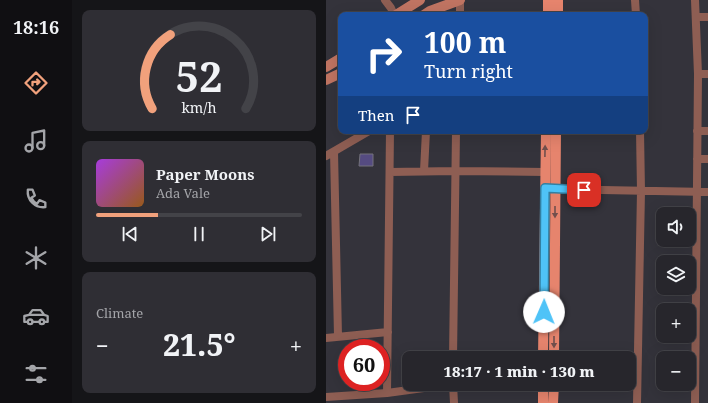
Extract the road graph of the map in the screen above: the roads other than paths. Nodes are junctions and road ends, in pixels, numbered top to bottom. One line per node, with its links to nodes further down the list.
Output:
1 (385, 0): 8 (street)
2 (460, 0): 10 (street); 11 (street)
3 (548, 0): 12 (main road)
4 (558, 0): 13 (main road)
5 (635, 0): 14 (street)
6 (695, 0): 15 (street)
7 (416, 1): 9 (street)
8 (393, 12)
9 (400, 12)
10 (428, 12)
11 (460, 12)
12 (548, 12)
13 (558, 12)
14 (636, 12)
15 (696, 17): 16 (street); 20 (street)
16 (708, 17)
17 (338, 60): 18 (street)
18 (326, 67)
19 (338, 74): 22 (street)
20 (698, 74): 21 (street); 24 (street)
21 (708, 74)
22 (326, 80)
23 (708, 131): 24 (street)
24 (697, 132): 34 (street)
25 (364, 134): 32 (street)
26 (390, 134): 38 (street)
27 (426, 134): 36 (street)
28 (456, 134): 37 (street)
29 (546, 134): 39 (main road, one-way to 29)
30 (556, 134): 41 (main road)
31 (640, 134): 42 (street)
32 (334, 152): 33 (street); 46 (street)
33 (326, 156)
34 (697, 159): 35 (street); 43 (street)
35 (708, 159)
36 (424, 171): 37 (street); 38 (street)
37 (455, 171): 39 (street); 48 (street)
38 (390, 172): 45 (street)
39 (545, 172): 40 (main road)
40 (545, 188): 41 (street); 49 (main road)
41 (555, 189): 42 (street); 50 (main road, one-way to 50)
42 (641, 191): 43 (street); 60 (street)
43 (697, 192): 44 (street); 61 (street)
44 (708, 192)
45 (388, 332): 46 (street); 55 (street)
46 (338, 336): 47 (street)
47 (326, 338)
48 (453, 351)
49 (543, 351)
50 (554, 351)
51 (402, 391): 55 (street)
52 (453, 391): 57 (street)
53 (543, 391): 58 (main road)
54 (554, 391): 59 (main road)
55 (387, 393): 56 (street)
56 (326, 397)
57 (454, 403)
58 (543, 403)
59 (553, 403)
60 (637, 403)
61 (695, 403)

